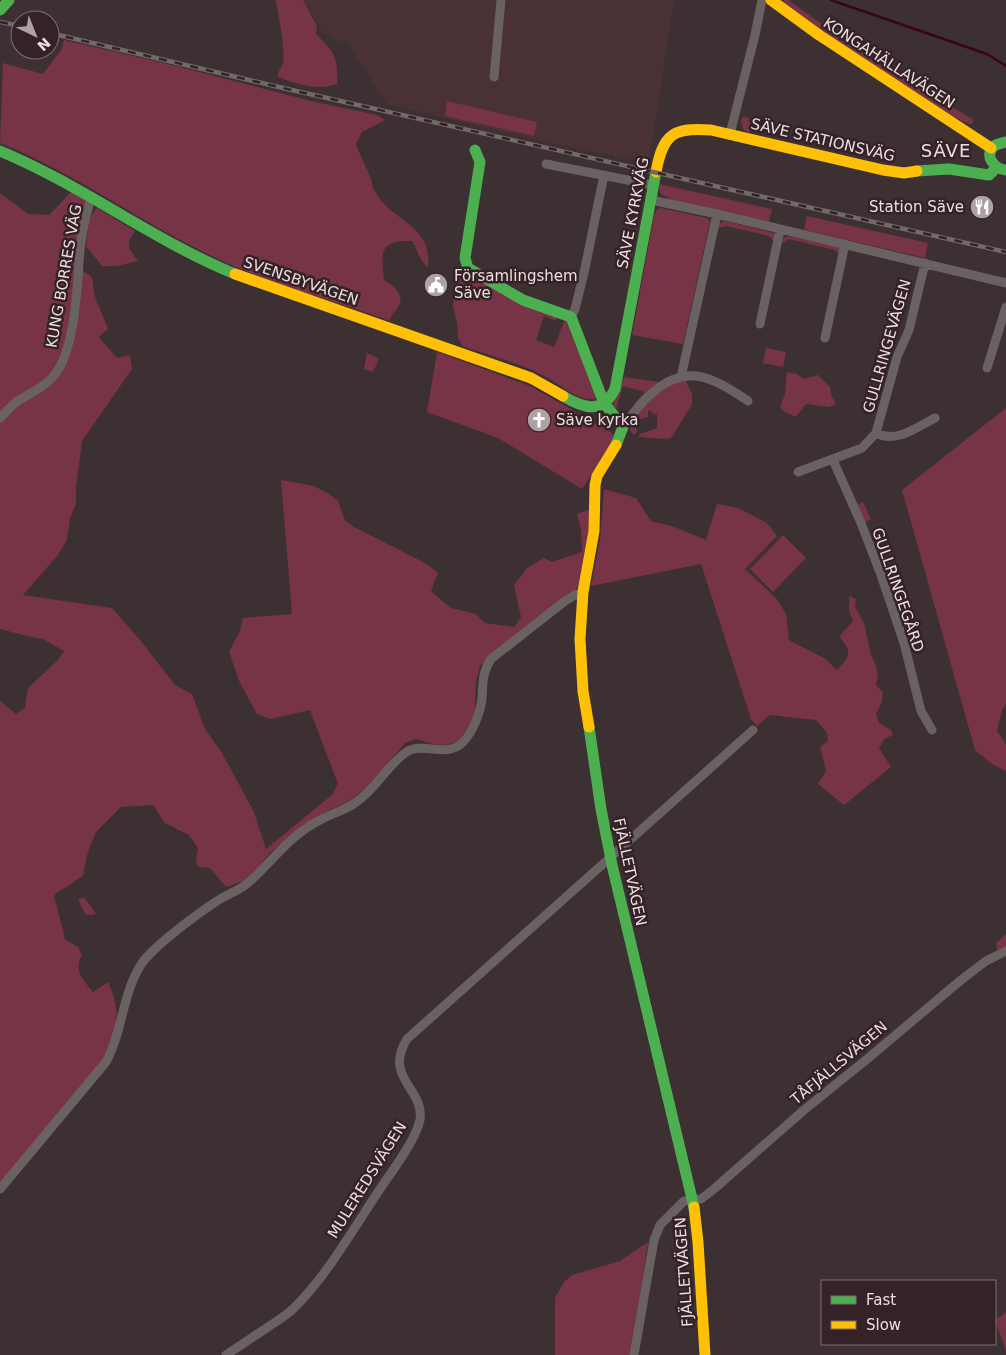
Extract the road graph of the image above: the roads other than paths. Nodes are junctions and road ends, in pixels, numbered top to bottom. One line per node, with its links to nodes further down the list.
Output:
1 (9, 0): 5 (street)
2 (501, 0): 6 (street)
3 (762, 0): 7 (street)
4 (771, 0): 9 (street, KONGAHÄLLAVÄGEN)
5 (0, 10)
6 (494, 77)
7 (730, 134): 13 (street, SÄVE STATIONSVÄG); 15 (street, SÄVE KYRKVÄG)
8 (1006, 142): 9 (street)
9 (992, 148): 13 (street)
10 (475, 150): 24 (street)
11 (0, 151): 16 (street, SVENSBYVÄGEN)
12 (546, 164): 14 (street)
13 (1001, 169)
14 (604, 175): 15 (street); 24 (street)
15 (653, 185): 17 (street, SÄVE KYRKVÄG)
16 (91, 198): 30 (street, SVENSBYVÄGEN); 31 (street, KUNG BORRES VÄG)
17 (651, 200): 18 (street, GULLRINGEVÄGEN); 30 (street, SÄVE KYRKVÄG)
18 (717, 214): 19 (street, GULLRINGEVÄGEN); 28 (street)
19 (780, 230): 20 (street, GULLRINGEVÄGEN); 25 (street)
20 (845, 244): 21 (street, GULLRINGEVÄGEN); 26 (street)
21 (925, 263): 22 (street, GULLRINGEVÄGEN); 34 (street, GULLRINGEVÄGEN)
22 (1006, 283)
23 (1006, 307): 27 (street)
24 (571, 317): 30 (street)
25 (760, 324)
26 (825, 338)
27 (987, 368)
28 (681, 377): 29 (street); 33 (street)
29 (748, 401)
30 (604, 404): 33 (street)
31 (0, 418)
32 (935, 418): 34 (street, GULLRINGEVÄGEN)
33 (623, 427): 37 (street, FJÄLLETVÄGEN)
34 (876, 433): 35 (street)
35 (833, 460): 36 (street); 39 (street, GULLRINGEGÅRD)
36 (798, 472)
37 (584, 592): 40 (street, FJÄLLETVÄGEN); 42 (street)
38 (753, 730): 40 (street, MULEREDSVÄGEN)
39 (932, 730)
40 (610, 857): 43 (street, FJÄLLETVÄGEN); 44 (street, MULEREDSVÄGEN)
41 (1006, 951): 43 (street, TÅFJÄLLSVÄGEN)
42 (0, 1189)
43 (693, 1200): 45 (street, TÅFJÄLLSVÄGEN); 46 (street, FJÄLLETVÄGEN)
44 (226, 1355)
45 (634, 1355)
46 (705, 1355)

